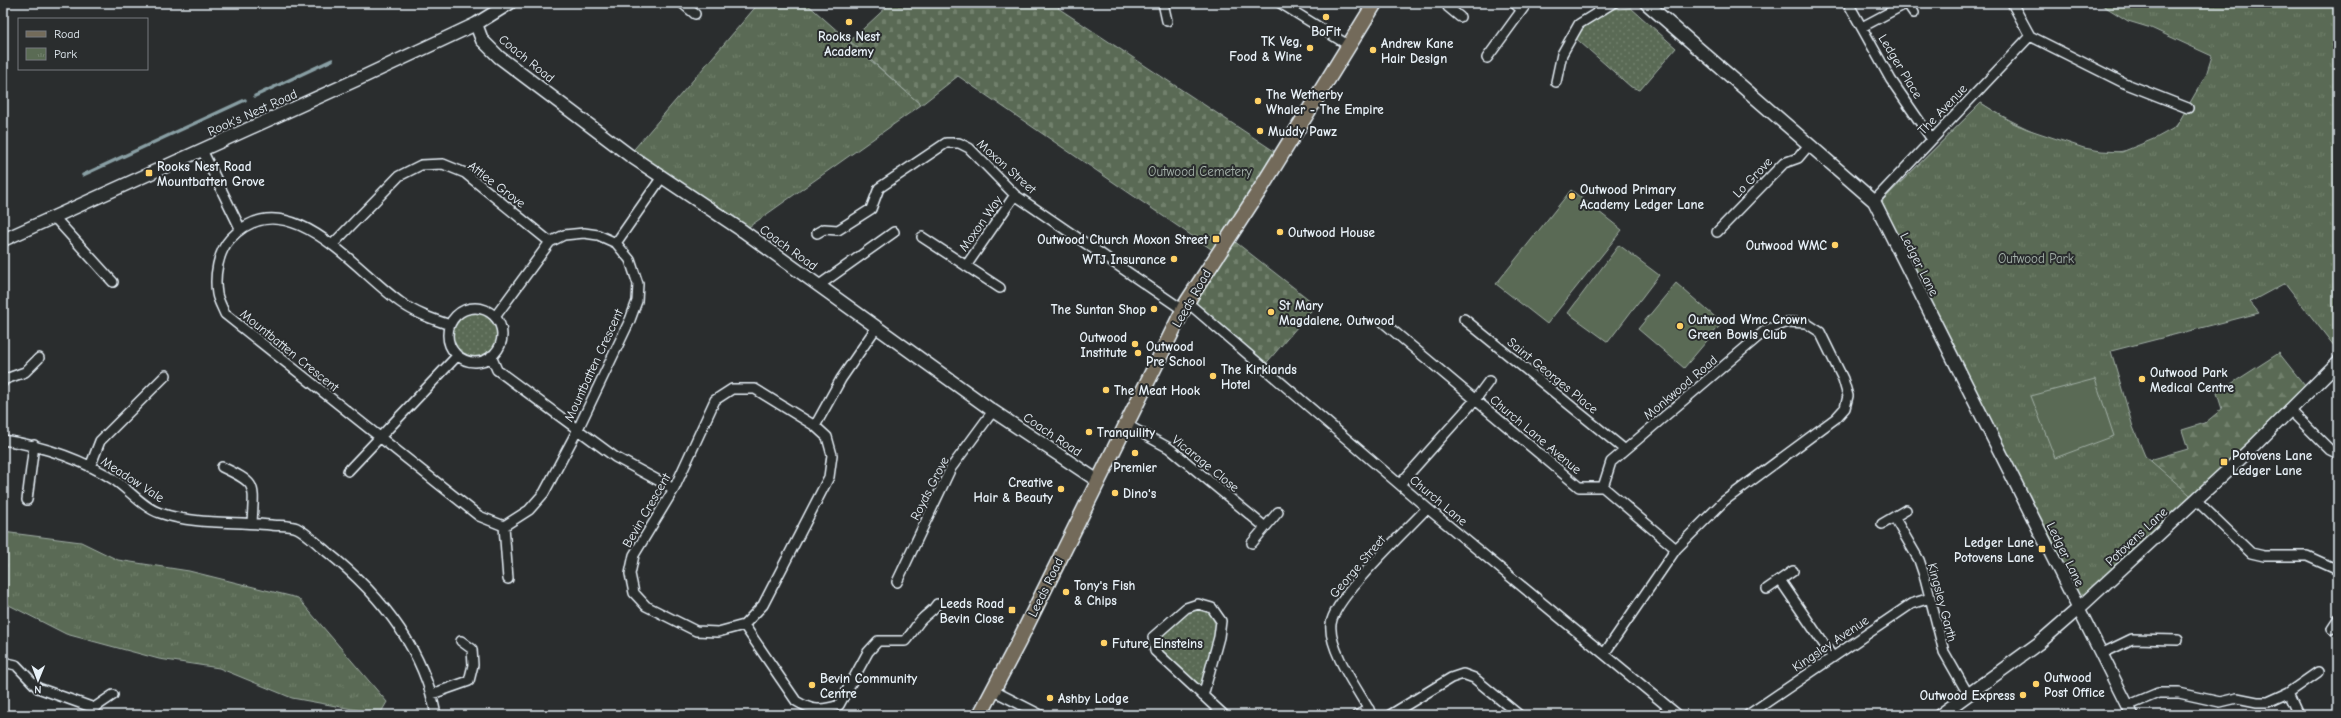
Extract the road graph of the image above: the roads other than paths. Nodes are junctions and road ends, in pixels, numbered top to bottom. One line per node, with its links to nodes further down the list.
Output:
1 (682, 3): 15 (street)
2 (1163, 3): 17 (street)
3 (1280, 3): 21 (street)
4 (1375, 3): 21 (main road, Leeds Road)
5 (1452, 3): 16 (street)
6 (1514, 3): 13 (street)
7 (1613, 3): 23 (street)
8 (1646, 3): 26 (street, Ledger Lane)
9 (1848, 3): 19 (street, Ledger Place)
10 (1907, 3): 14 (street, Ledger Place); 19 (street, Ledger Place)
11 (2012, 3): 20 (street)
12 (507, 4): 18 (street, Rook's Nest Road)
13 (1525, 6): 22 (street)
14 (1914, 13)
15 (696, 14)
16 (1460, 17)
17 (1167, 21)
18 (476, 24): 27 (street, Rook's Nest Road); 28 (street, Coach Road)
19 (1862, 27): 25 (street, Ledger Place)
20 (2030, 36): 24 (street); 25 (street, The Avenue)
21 (1348, 45): 45 (main road, Leeds Road)
22 (1487, 58)
23 (1556, 82)
24 (2188, 108)
25 (1932, 138): 30 (street, The Avenue)
26 (1809, 145): 30 (street, Ledger Lane); 34 (street, Lo Grove)
27 (202, 150): 31 (street, Rook's Nest Road); 32 (street)
28 (662, 177): 39 (street); 43 (street, Coach Road)
29 (1015, 195): 35 (street, Moxon Street); 41 (street, Moxon Way); 45 (street, Moxon Street)
30 (1874, 201): 96 (street, Ledger Lane)
31 (54, 217): 37 (street, Rook's Nest Road); 42 (street)
32 (240, 228): 40 (street, Mountbatten Crescent); 64 (street, Mountbatten Crescent)
33 (894, 232): 43 (street)
34 (1718, 232)
35 (817, 233)
36 (922, 237): 41 (street, Moxon Way)
37 (3, 240)
38 (550, 242): 39 (street, Mountbatten Crescent); 40 (street, Attlee Grove); 46 (street)
39 (616, 243): 63 (street, Mountbatten Crescent)
40 (332, 245): 49 (street, Mountbatten Crescent)
41 (966, 266): 44 (street, Moxon Way)
42 (113, 282)
43 (818, 286): 50 (street, Coach Road)
44 (1000, 288)
45 (1185, 306): 61 (main road, Leeds Road); 73 (street, Church Lane)
46 (495, 317): 49 (street); 52 (street)
47 (1464, 320): 67 (street, Saint Georges Place)
48 (1384, 322): 58 (street, Church Lane Avenue)
49 (450, 325): 51 (street)
50 (876, 328): 60 (street, Coach Road); 62 (street)
51 (458, 355): 52 (street); 64 (street)
52 (491, 356): 63 (street)
53 (39, 358): 56 (street)
54 (2338, 362): 59 (street, Potovens Lane)
55 (166, 375): 70 (street)
56 (3, 380)
57 (1489, 381): 58 (street, Church Lane Avenue)
58 (1475, 400): 73 (street, Church Lane Avenue); 74 (street, Church Lane Avenue)
59 (2289, 409): 68 (street); 77 (street, Potovens Lane)
60 (993, 411): 72 (street, Coach Road); 92 (street, Royds Grove)
61 (1127, 424): 72 (main road, Leeds Road); 85 (street, Vicarage Close)
62 (815, 426): 75 (street, Bevin Crescent); 98 (street, Bevin Crescent)
63 (577, 431): 75 (street); 84 (street, Mountbatten Crescent)
64 (380, 438): 71 (street); 84 (street, Mountbatten Crescent)
65 (3, 440): 66 (street, Meadow Vale)
66 (34, 445): 70 (street, Meadow Vale); 76 (street)
67 (1625, 450): 74 (street, Monkwood Road); 87 (street, Monkwood Road)
68 (2338, 454)
69 (222, 466): 82 (street)
70 (90, 467): 82 (street, Meadow Vale)
71 (348, 471)
72 (1098, 481): 107 (main road, Leeds Road)
73 (1400, 484): 78 (street, Church Lane)
74 (1603, 487): 87 (street)
75 (674, 488): 98 (street, Bevin Crescent)
76 (28, 500)
77 (2196, 500): 88 (street); 96 (street, Potovens Lane)
78 (1427, 508): 102 (street, Church Lane); 115 (street, George Street)
79 (1906, 510): 81 (street)
80 (1278, 512): 85 (street)
81 (1894, 517): 83 (street); 94 (street, Kingsley Garth)
82 (252, 523): 109 (street, Meadow Vale)
83 (1882, 524)
84 (504, 526): 90 (street)
85 (1265, 528): 86 (street)
86 (1252, 543)
87 (1676, 549): 102 (street, Monkwood Road)
88 (2338, 570)
89 (1793, 571): 91 (street)
90 (508, 580)
91 (1780, 580): 93 (street); 104 (street)
92 (897, 582)
93 (1767, 589)
94 (1930, 598): 104 (street, Kingsley Avenue); 110 (street, Kingsley Garth)
95 (937, 604): 98 (street)
96 (2078, 610): 103 (street, Ledger Lane); 110 (street, Potovens Lane)
97 (2338, 620): 99 (street)
98 (744, 625)
99 (2332, 629)
100 (2178, 640): 103 (street)
101 (461, 641): 109 (street)
102 (1604, 654): 123 (street, Church Lane)
103 (2100, 654): 113 (street, Ledger Lane)
104 (1832, 656): 124 (street, Kingsley Avenue)
105 (3, 662): 114 (street)
106 (2318, 672): 108 (street)
107 (992, 690): 117 (main road, Leeds Road); 118 (street)
108 (2288, 693): 113 (street); 126 (street)
109 (432, 694): 116 (street, Meadow Vale)
110 (1968, 694): 125 (street, Potovens Lane)
111 (113, 695): 114 (street)
112 (1203, 696): 112 (street); 119 (street)
113 (2130, 710)
114 (93, 711)
115 (1370, 712): 120 (street)
116 (436, 715)
117 (980, 715)
118 (1041, 715)
119 (1224, 715)
120 (1358, 715)
121 (1390, 715): 122 (street)
122 (1519, 715)
123 (1678, 715)
124 (1748, 715)
125 (1940, 715)
126 (2298, 715)

